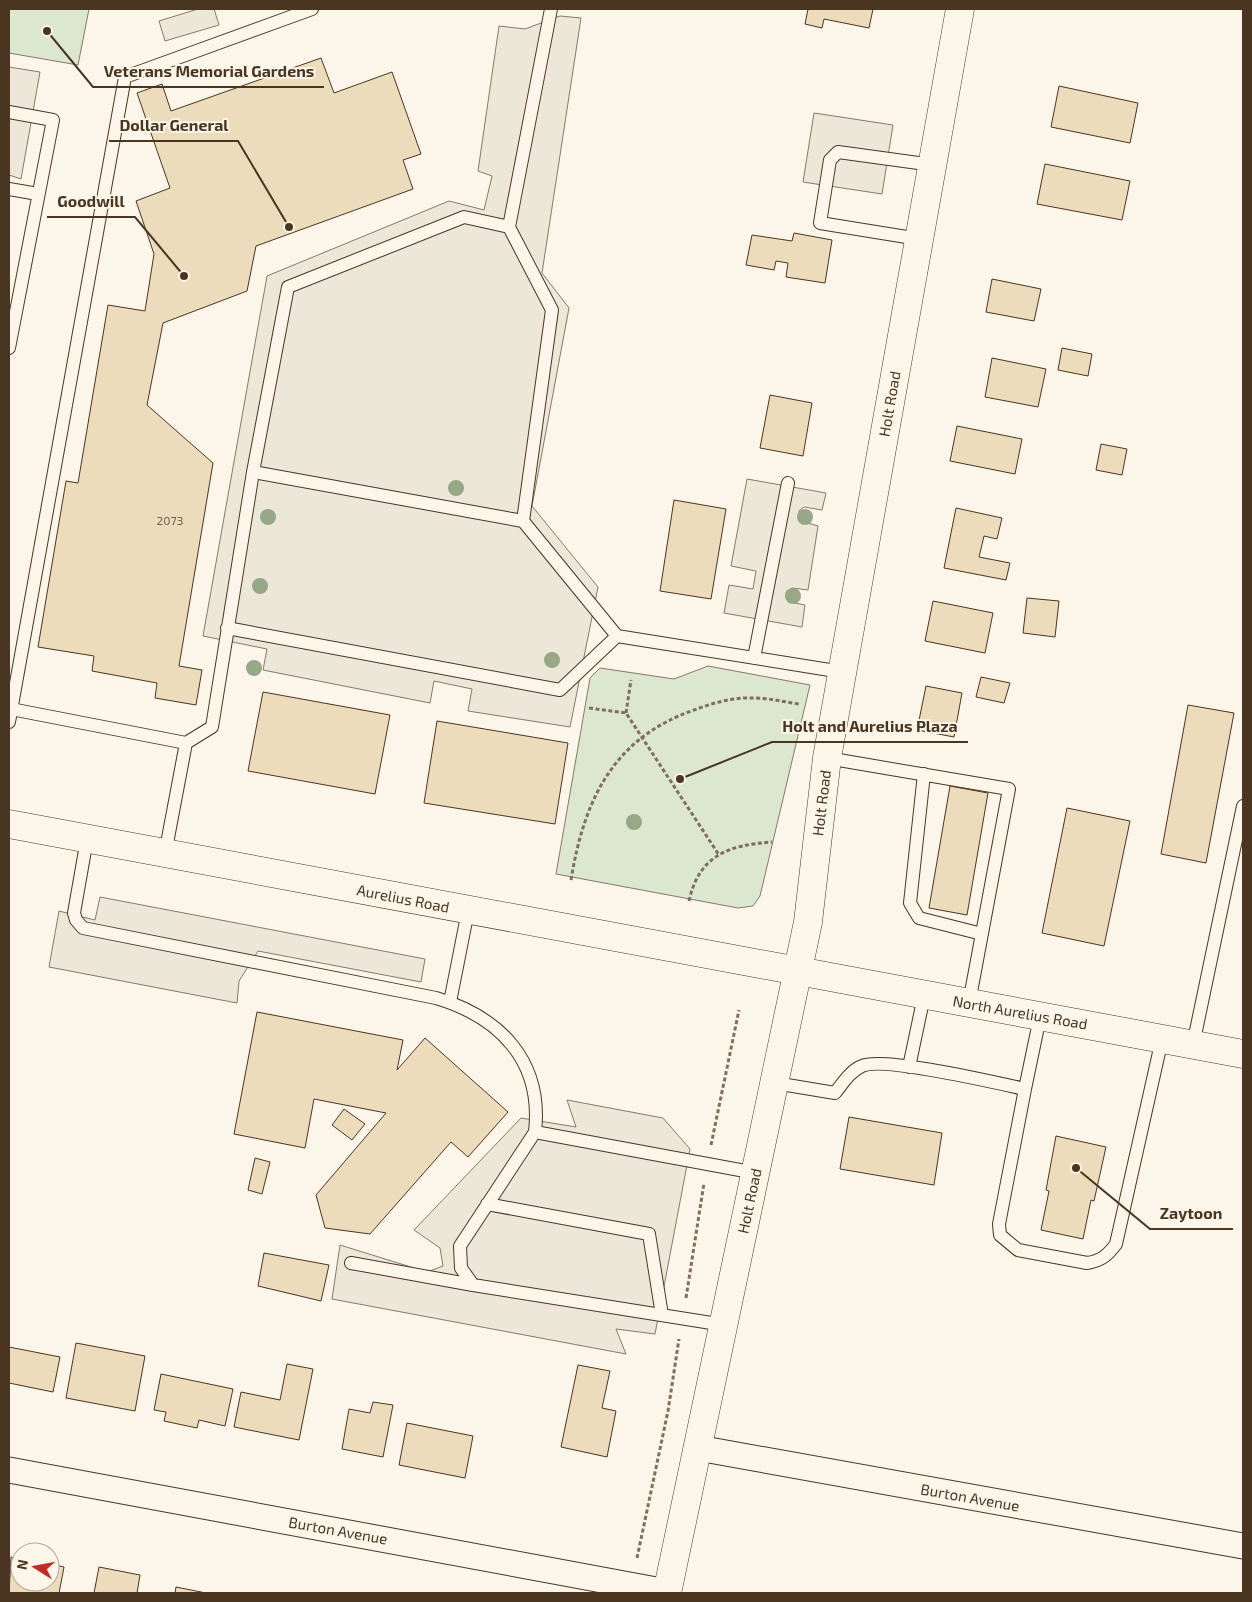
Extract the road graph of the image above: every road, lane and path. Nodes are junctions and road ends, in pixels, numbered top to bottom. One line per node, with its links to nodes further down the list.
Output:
1 (312, 9): 21 (lane)
2 (551, 9): 8 (lane)
3 (960, 9): 5 (main road, Holt Road)
4 (9, 112): 7 (lane)
5 (932, 164): 9 (main road, Holt Road); 9 (lane)
6 (9, 189): 7 (lane)
7 (38, 194): 10 (lane)
8 (509, 227): 11 (lane); 13 (lane)
9 (920, 239): 17 (main road, Holt Road)
10 (9, 348)
11 (252, 472): 13 (lane); 14 (lane)
12 (788, 483): 16 (lane)
13 (523, 521): 15 (lane)
14 (228, 628): 15 (lane); 25 (lane)
15 (617, 636): 16 (lane)
16 (754, 658): 17 (lane)
17 (842, 672): 26 (main road, Holt Road)
18 (631, 680): 22 (path)
19 (800, 704): 24 (path)
20 (589, 708): 22 (path)
21 (11, 709): 23 (lane); 25 (lane)
22 (626, 713): 24 (path)
23 (9, 722)
24 (640, 738): 33 (path); 34 (path)
25 (186, 742): 32 (lane)
26 (827, 758): 27 (lane); 38 (main road, Holt Road)
27 (924, 774): 37 (lane); 37 (lane)
28 (1243, 806): 44 (lane)
29 (9, 824): 30 (main road, Aurelius Road)
30 (87, 839): 32 (main road, Aurelius Road); 40 (lane)
31 (772, 842): 33 (path)
32 (165, 854): 36 (main road, Aurelius Road)
33 (719, 855): 35 (path)
34 (571, 880)
35 (689, 901)
36 (468, 911): 38 (main road, Aurelius Road); 40 (lane)
37 (982, 934): 41 (lane)
38 (798, 972): 39 (main road, North Aurelius Road); 47 (main road, Holt Road)
39 (924, 996): 41 (main road, North Aurelius Road); 46 (lane)
40 (450, 1002): 49 (lane)
41 (969, 1003): 42 (main road, North Aurelius Road)
42 (1040, 1017): 43 (main road, North Aurelius Road); 48 (lane)
43 (1162, 1039): 44 (main road, North Aurelius Road); 48 (lane)
44 (1193, 1045): 45 (main road, North Aurelius Road)
45 (1243, 1054)
46 (909, 1067): 47 (lane); 48 (lane)
47 (775, 1083): 50 (main road, Holt Road)
48 (1025, 1088)
49 (535, 1132): 50 (lane); 51 (lane)
50 (756, 1173): 55 (main road, Holt Road)
51 (487, 1204): 53 (lane); 54 (lane)
52 (351, 1263): 53 (lane)
53 (473, 1285): 54 (lane)
54 (662, 1315): 55 (lane)
55 (724, 1325): 56 (main road, Holt Road)
56 (698, 1448): 58 (street, Burton Avenue); 59 (main road, Holt Road)
57 (9, 1470): 59 (street, Burton Avenue)
58 (1243, 1546)
59 (667, 1593)

